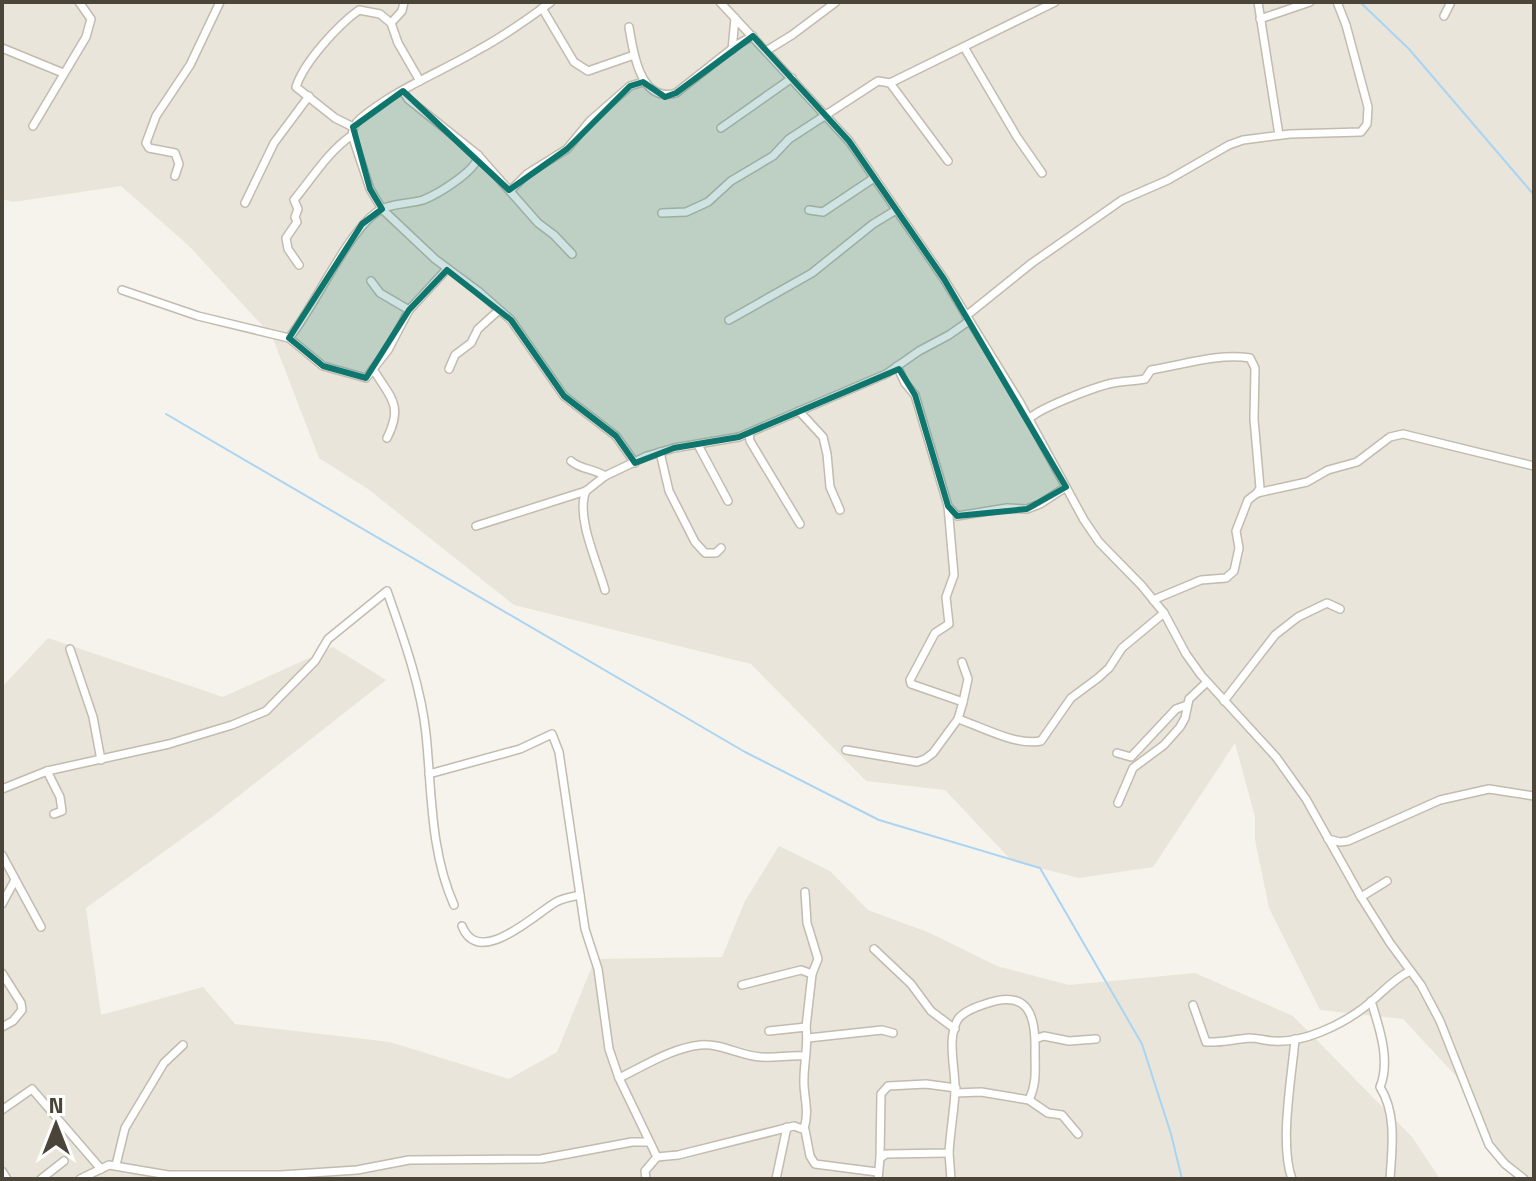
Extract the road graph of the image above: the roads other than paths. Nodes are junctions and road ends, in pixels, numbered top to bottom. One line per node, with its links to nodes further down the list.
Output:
1 (79, 2): 24 (street)
2 (220, 2): 39 (street)
3 (404, 2): 16 (street)
4 (551, 2): 12 (street)
5 (720, 2): 14 (street)
6 (836, 2): 22 (street)
7 (1055, 2): 19 (street)
8 (1258, 2): 15 (street)
9 (1310, 2): 15 (street)
10 (1337, 2): 35 (street)
11 (1451, 2): 13 (street)
12 (542, 8): 23 (street); 26 (street)
13 (1444, 16)
14 (735, 18): 18 (street); 21 (street)
15 (1260, 19): 35 (street)
16 (391, 23): 26 (street); 30 (street)
17 (629, 27): 23 (street)
18 (753, 36): 21 (street); 22 (street)
19 (964, 47): 28 (street); 38 (street)
20 (2, 48): 24 (street)
21 (732, 50): 27 (street)
22 (766, 51): 25 (street)
23 (634, 55): 27 (street)
24 (63, 73): 32 (street)
25 (792, 78): 31 (street); 33 (street)
26 (420, 81): 29 (street)
27 (643, 82): 41 (street)
28 (890, 83): 31 (street); 37 (street)
29 (403, 91): 34 (street); 36 (street)
30 (309, 96): 34 (street); 42 (street)
31 (827, 116): 40 (street); 46 (street)
32 (33, 126)
33 (721, 128)
34 (353, 131): 43 (street); 48 (street)
35 (1279, 135): 54 (street)
36 (478, 155): 41 (street); 43 (street)
37 (948, 161)
38 (1042, 173)
39 (175, 176)
40 (874, 178): 44 (street); 45 (street)
41 (510, 191): 47 (street)
42 (245, 203)
43 (382, 209): 49 (street); 56 (street)
44 (809, 210)
45 (896, 210): 54 (street); 55 (street)
46 (662, 213)
47 (572, 254)
48 (299, 265)
49 (447, 269): 52 (street); 53 (street)
50 (371, 281): 52 (street)
51 (122, 290): 56 (street)
52 (409, 310): 58 (street)
53 (499, 310): 59 (street); 67 (street)
54 (968, 318): 57 (street); 61 (street)
55 (729, 320)
56 (289, 338): 58 (street)
57 (897, 366): 60 (street); 74 (street)
58 (373, 369): 63 (street)
59 (449, 369)
60 (799, 411): 62 (street); 75 (street)
61 (1029, 419): 70 (street); 72 (street)
62 (749, 433): 64 (street); 76 (street)
63 (387, 438)
64 (698, 445): 65 (street); 73 (street)
65 (660, 452): 67 (street); 78 (street)
66 (571, 461): 69 (street)
67 (635, 463): 69 (street)
68 (1534, 466): 72 (street)
69 (605, 476): 71 (street)
70 (1066, 487): 74 (street); 80 (street)
71 (586, 491): 77 (street); 79 (street)
72 (1257, 493): 80 (street)
73 (728, 501)
74 (948, 506): 87 (street)
75 (840, 510)
76 (800, 524)
77 (476, 526)
78 (721, 548)
79 (605, 590)
80 (1153, 600): 82 (street)
81 (1340, 609): 86 (street)
82 (1164, 613): 85 (street); 89 (street)
83 (70, 649): 92 (street)
84 (962, 662): 87 (street)
85 (1207, 682): 86 (street); 88 (street)
86 (1224, 701): 99 (street)
87 (963, 702): 89 (street)
88 (1187, 705): 91 (street); 97 (street)
89 (958, 719): 90 (street)
90 (846, 750)
91 (1117, 753)
92 (101, 760): 93 (street); 94 (street)
93 (47, 771): 95 (street); 98 (street)
94 (429, 774): 104 (street); 107 (street)
95 (2, 789)
96 (1534, 796): 99 (street)
97 (1118, 803)
98 (54, 814)
99 (1328, 839): 105 (street)
100 (2, 855): 101 (street)
101 (15, 880): 106 (street); 109 (street)
102 (1387, 881): 105 (street)
103 (805, 892): 113 (street)
104 (580, 895): 108 (street); 128 (street)
105 (1361, 897): 111 (street)
106 (2, 904)
107 (454, 905)
108 (462, 926)
109 (41, 927)
110 (874, 949): 119 (street)
111 (1410, 971): 115 (street); 152 (street)
112 (2, 973): 117 (street)
113 (812, 974): 114 (street); 118 (street)
114 (742, 985)
115 (1371, 1001): 125 (street); 151 (street)
116 (1193, 1005): 125 (street)
117 (2, 1027)
118 (806, 1027): 120 (street); 122 (street)
119 (955, 1029): 123 (street); 129 (street)
120 (769, 1031)
121 (893, 1033): 122 (street)
122 (808, 1038): 127 (street)
123 (1038, 1038): 124 (street); 130 (street)
124 (1096, 1039)
125 (1295, 1039): 150 (street)
126 (183, 1045): 140 (street)
127 (805, 1056): 128 (street); 133 (street)
128 (619, 1078): 135 (street)
129 (955, 1091): 130 (street); 136 (street); 138 (street)
130 (1029, 1100): 134 (street)
131 (2, 1110): 141 (street)
132 (787, 1127): 133 (street); 137 (street); 148 (street)
133 (804, 1129): 143 (street)
134 (1078, 1134)
135 (649, 1142): 137 (street); 140 (street)
136 (949, 1153): 138 (street); 149 (street)
137 (657, 1157): 147 (street)
138 (880, 1158): 143 (street)
139 (64, 1161): 145 (street)
140 (116, 1165): 141 (street)
141 (101, 1169): 146 (street)
142 (2, 1171): 144 (street)
143 (878, 1176)
144 (7, 1179)
145 (41, 1179)
146 (80, 1179)
147 (646, 1179)
148 (776, 1179)
149 (951, 1179)
150 (1292, 1179)
151 (1390, 1179)
152 (1524, 1179)

